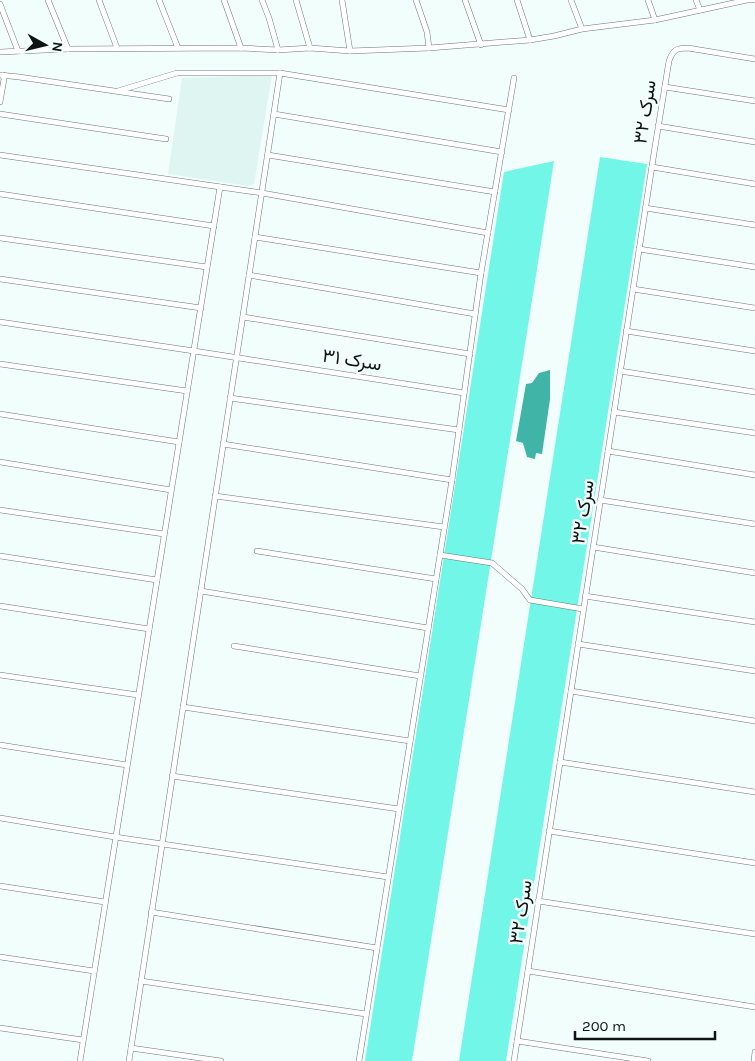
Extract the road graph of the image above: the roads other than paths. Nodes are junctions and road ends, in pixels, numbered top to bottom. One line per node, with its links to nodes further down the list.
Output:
1 (48, 0): 27 (street)
2 (98, 0): 22 (street)
3 (159, 0): 23 (street)
4 (224, 0): 24 (street)
5 (262, 0): 28 (street)
6 (296, 0): 25 (street)
7 (342, 0): 30 (street)
8 (416, 0): 26 (street)
9 (465, 0): 21 (street)
10 (517, 0): 20 (street)
11 (571, 0): 19 (street)
12 (648, 0): 18 (street)
13 (696, 0): 17 (street)
14 (747, 0): 15 (street); 17 (street)
15 (755, 0)
16 (0, 4): 29 (street)
17 (700, 10): 18 (street)
18 (655, 20): 19 (street)
19 (582, 29): 20 (street)
20 (530, 40): 21 (street)
21 (481, 45): 26 (street)
22 (117, 48): 23 (street); 27 (street)
23 (178, 48): 24 (street)
24 (241, 48): 28 (street)
25 (310, 48): 28 (street); 30 (street)
26 (429, 48): 30 (street)
27 (68, 49): 29 (street)
28 (278, 50)
29 (18, 51): 31 (street)
30 (350, 51)
31 (0, 52)
32 (755, 59): 36 (street, سرک ۳۲)
33 (280, 73): 37 (street); 41 (street); 43 (street)
34 (1, 75): 37 (street); 40 (street)
35 (514, 78): 41 (street)
36 (665, 87): 39 (street); 44 (street, سرک ۳۲)
37 (118, 91): 38 (street)
38 (169, 99)
39 (755, 101)
40 (0, 102)
41 (509, 110): 47 (street)
42 (0, 114): 45 (street)
43 (274, 114): 47 (street); 49 (street)
44 (658, 126): 46 (street); 50 (street, سرک ۳۲)
45 (166, 139)
46 (755, 142)
47 (502, 152): 53 (street)
48 (0, 155): 52 (street)
49 (268, 155): 53 (street); 54 (street)
50 (652, 168): 51 (street); 56 (street, سرک ۳۲)
51 (755, 184)
52 (220, 187): 54 (street); 58 (street)
53 (495, 192): 59 (street)
54 (262, 193): 59 (street); 60 (street)
55 (0, 194): 58 (street)
56 (645, 208): 57 (street); 62 (street, سرک ۳۲)
57 (755, 225)
58 (214, 226): 63 (street)
59 (488, 233): 65 (street)
60 (255, 237): 65 (street); 66 (street)
61 (0, 238): 63 (street)
62 (639, 249): 64 (street); 68 (street, سرک ۳۲)
63 (207, 267): 69 (street)
64 (755, 267)
65 (481, 273): 71 (street)
66 (249, 275): 71 (street); 72 (street)
67 (0, 279): 69 (street)
68 (633, 289): 70 (street); 74 (street, سرک ۳۲)
69 (200, 308): 75 (street)
70 (755, 308)
71 (475, 314): 77 (street)
72 (243, 317): 77 (street); 78 (street)
73 (0, 322): 75 (street, سرک ۳۱)
74 (626, 331): 76 (street); 80 (street, سرک ۳۲)
75 (194, 351): 78 (street, سرک ۳۱); 81 (street)
76 (755, 351)
77 (470, 354): 83 (street)
78 (236, 358): 83 (street, سرک ۳۱); 84 (street)
79 (0, 364): 81 (street)
80 (620, 371): 82 (street); 85 (street, سرک ۳۲)
81 (187, 391): 89 (street)
82 (755, 392)
83 (464, 393): 87 (street)
84 (230, 398): 87 (street); 90 (street)
85 (614, 412): 88 (street); 91 (street, سرک ۳۲)
86 (0, 414): 89 (street)
87 (458, 430): 94 (street)
88 (755, 433)
89 (179, 442): 95 (street)
90 (223, 444): 94 (street); 96 (street)
91 (608, 451): 93 (street); 97 (street, سرک ۳۲)
92 (0, 462): 95 (street)
93 (755, 475)
94 (452, 480): 100 (street)
95 (171, 490): 101 (street)
96 (215, 496): 100 (street); 109 (street)
97 (600, 500): 99 (street); 102 (street, سرک ۳۲)
98 (0, 510): 101 (street)
99 (755, 524)
100 (444, 528): 105 (street)
101 (164, 534): 108 (street)
102 (593, 547): 106 (street); 110 (street, سرک ۳۲)
103 (257, 551): 107 (street)
104 (0, 556): 108 (street)
105 (440, 556): 107 (street); 112 (street)
106 (755, 573)
107 (436, 579): 114 (street)
108 (157, 580): 115 (street)
109 (201, 591): 114 (street); 123 (street)
110 (585, 596): 112 (street, سرک ۳۲); 113 (street)
111 (0, 606): 115 (street)
112 (583, 609): 116 (street, سرک ۳۲)
113 (755, 622)
114 (428, 628): 120 (street)
115 (149, 629): 122 (street)
116 (578, 644): 118 (street); 121 (street, سرک ۳۲)
117 (234, 646): 120 (street)
118 (755, 671)
119 (0, 675): 122 (street)
120 (420, 676): 125 (street)
121 (571, 691): 124 (street); 127 (street, سرک ۳۲)
122 (138, 696): 128 (street)
123 (183, 707): 125 (street); 129 (street)
124 (755, 721)
125 (410, 741): 131 (street)
126 (0, 745): 128 (street)
127 (560, 762): 130 (street); 133 (street, سرک ۳۲)
128 (127, 765): 134 (street)
129 (172, 776): 131 (street); 135 (street)
130 (755, 792)
131 (399, 809): 137 (street)
132 (0, 818): 134 (street)
133 (549, 831): 136 (street); 139 (street, سرک ۳۲)
134 (115, 837): 135 (street); 140 (street)
135 (162, 844): 137 (street); 141 (street)
136 (755, 863)
137 (388, 877): 143 (street)
138 (0, 886): 140 (street)
139 (538, 901): 142 (street); 146 (street, سرک ۳۲)
140 (105, 902): 145 (street)
141 (152, 912): 143 (street); 147 (street)
142 (755, 934)
143 (377, 948): 149 (street)
144 (0, 957): 145 (street)
145 (94, 971): 151 (street)
146 (528, 971): 148 (street); 152 (street, سرک ۳۲)
147 (141, 981): 149 (street); 153 (street)
148 (755, 1007)
149 (366, 1014): 158 (street)
150 (0, 1028): 151 (street)
151 (83, 1040): 155 (street)
152 (517, 1041): 159 (street, سرک ۳۲); 160 (street)
153 (131, 1048): 156 (street); 157 (street)
154 (755, 1052): 161 (street)
155 (80, 1061)
156 (129, 1061)
157 (221, 1061)
158 (359, 1061)
159 (514, 1061)
160 (648, 1061)
161 (754, 1061)

